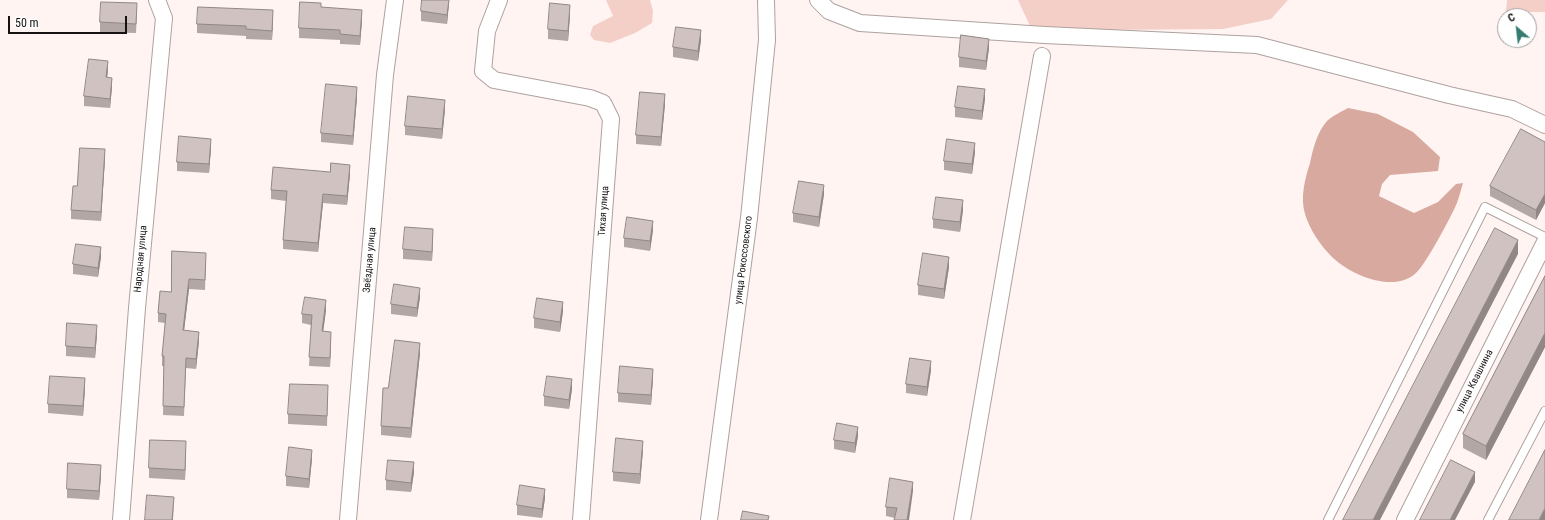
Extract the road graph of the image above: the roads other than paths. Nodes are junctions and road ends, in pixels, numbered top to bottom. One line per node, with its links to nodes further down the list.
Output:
1 (157, 0): 11 (street, Народная улица)
2 (395, 0): 12 (street, Звёздная улица)
3 (499, 0): 13 (street, Тихая улица)
4 (766, 0): 14 (street, улица Рокоссовского)
5 (818, 0): 7 (street)
6 (1042, 56): 15 (street)
7 (1545, 125)
8 (1545, 237): 16 (lane)
9 (1545, 242): 17 (street, улица Квашнина)
10 (1545, 411): 18 (lane)
11 (121, 520)
12 (348, 520)
13 (581, 520)
14 (709, 520)
15 (962, 520)
16 (1328, 520)
17 (1405, 520)
18 (1488, 520)

